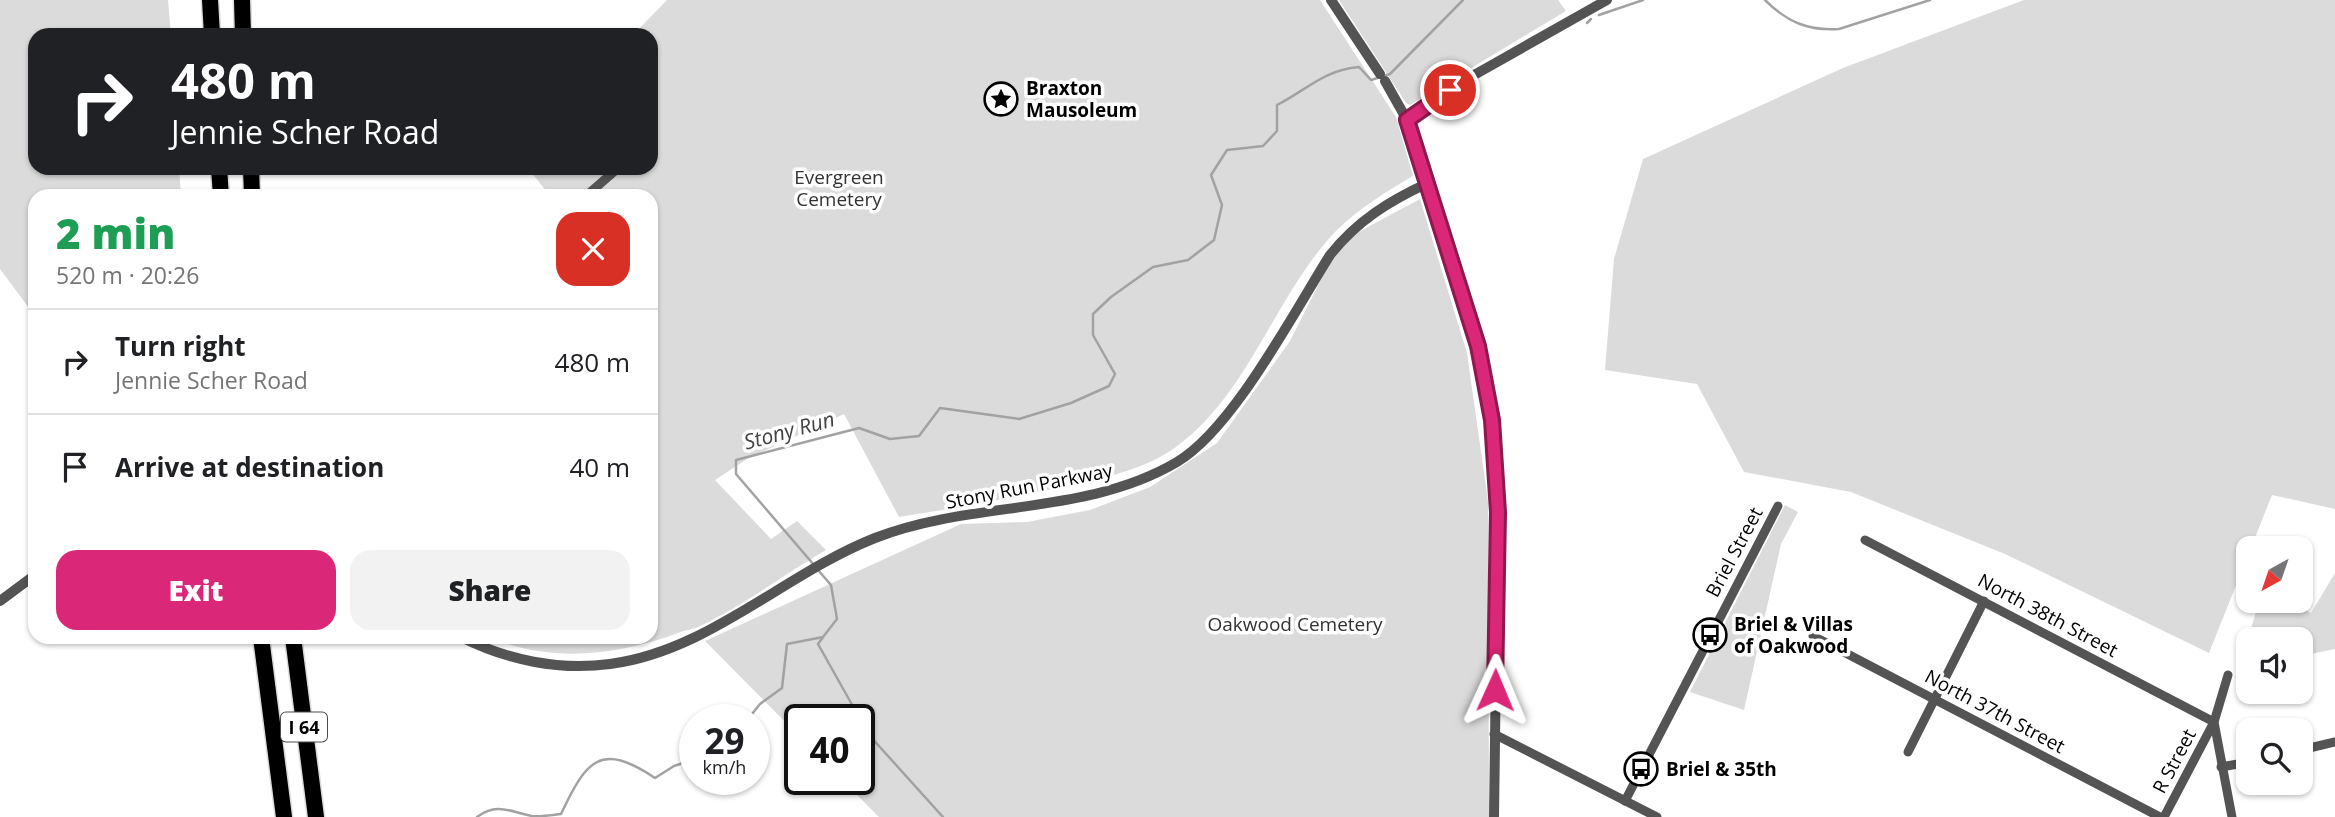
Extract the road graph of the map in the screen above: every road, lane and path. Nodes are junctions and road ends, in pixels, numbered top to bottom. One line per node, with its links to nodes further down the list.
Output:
1 (210, 0): 5 (highway)
2 (242, 0): 6 (highway)
3 (1331, 0): 7 (street)
4 (1607, 0): 7 (street)
5 (212, 28)
6 (243, 28)
7 (1407, 120): 9 (street)
8 (610, 175): 10 (street)
9 (1428, 183): 19 (street, Stony Run Parkway); 23 (street)
10 (594, 189)
11 (1778, 506): 29 (street, Briel Street)
12 (1865, 540): 15 (street, North 38th Street)
13 (28, 580): 14 (street)
14 (0, 601)
15 (1984, 601): 21 (street); 22 (street, North 38th Street)
16 (1813, 636): 21 (street, North 37th Street)
17 (262, 644): 30 (highway, I 64)
18 (294, 644): 31 (highway, I 64)
19 (479, 644)
20 (2228, 675): 22 (street)
21 (1934, 698): 26 (street); 34 (street, North 37th Street)
22 (2214, 722): 28 (street); 34 (street, R Street)
23 (1494, 734): 29 (street); 32 (street)
24 (2335, 742): 25 (street)
25 (2313, 747)
26 (1908, 752)
27 (2236, 764): 28 (street)
28 (2221, 767): 35 (street)
29 (1625, 801): 33 (street)
30 (284, 817)
31 (316, 817)
32 (1494, 817)
33 (1657, 817)
34 (2162, 817)
35 (2232, 817)

